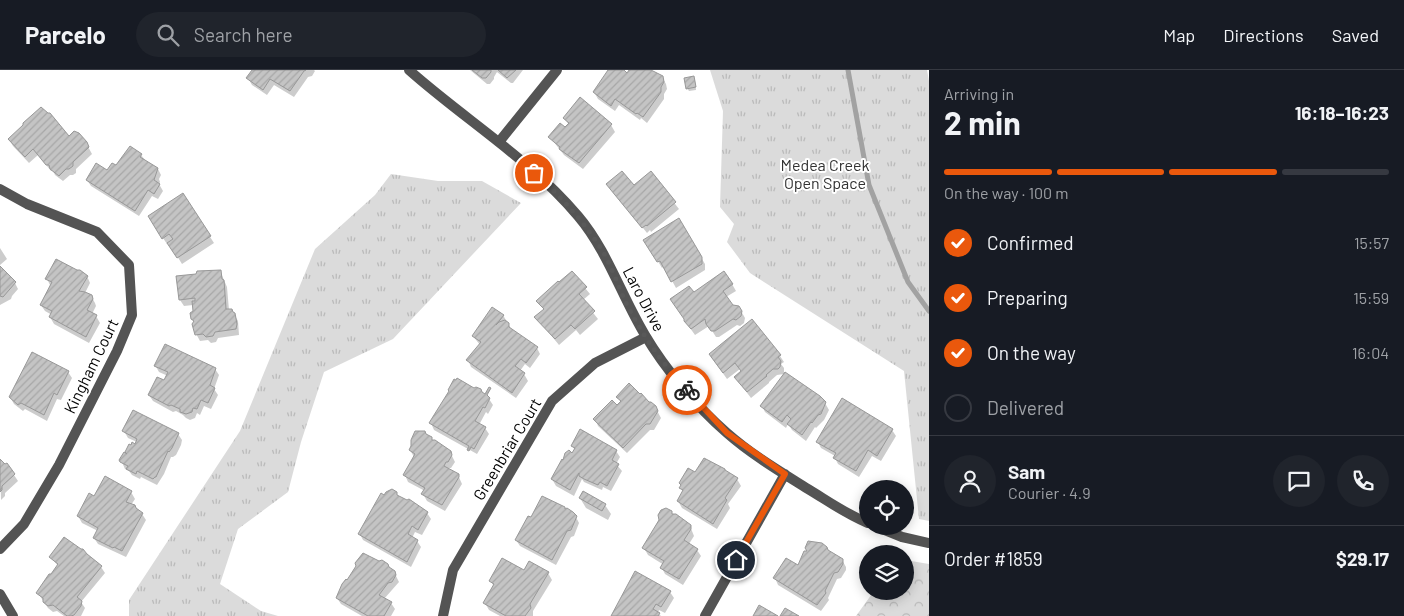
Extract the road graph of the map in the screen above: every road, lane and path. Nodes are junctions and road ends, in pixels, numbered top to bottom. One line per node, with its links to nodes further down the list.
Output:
1 (409, 70): 3 (street, Laro Drive)
2 (557, 70): 3 (street)
3 (499, 142): 5 (street, Laro Drive)
4 (0, 189): 10 (street, Kingham Court)
5 (646, 336): 6 (street, Laro Drive); 13 (street, Greenbriar Court)
6 (785, 474): 7 (street, Laro Drive); 14 (street)
7 (859, 519)
8 (897, 535): 9 (street)
9 (929, 543)
10 (0, 548)
11 (0, 594): 12 (street)
12 (13, 616)
13 (443, 616)
14 (705, 616)

